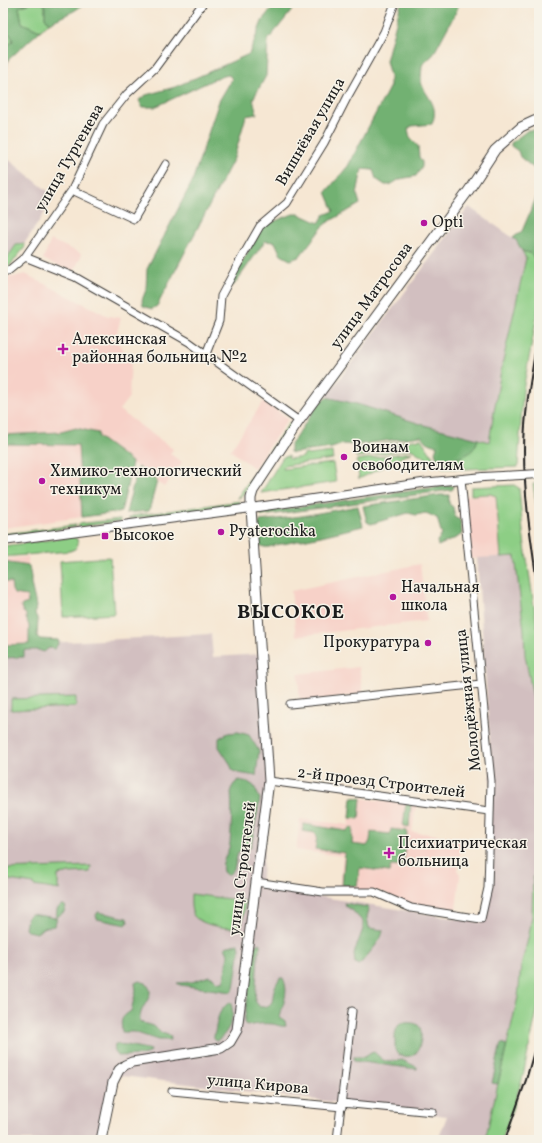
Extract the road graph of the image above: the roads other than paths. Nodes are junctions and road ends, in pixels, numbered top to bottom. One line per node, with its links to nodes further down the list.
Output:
1 (203, 3): 5 (street, улица Тургенева)
2 (395, 3): 8 (street, Вишнёвая улица)
3 (539, 120): 9 (main road, улица Матросова)
4 (166, 164): 5 (street)
5 (72, 190): 6 (street, улица Тургенева)
6 (25, 257): 7 (street, улица Тургенева); 8 (street)
7 (3, 271)
8 (206, 354): 9 (street)
9 (299, 421): 12 (main road, улица Матросова)
10 (539, 474): 11 (street, bridge)
11 (461, 479): 12 (street); 14 (street, Молодёжная улица)
12 (250, 508): 13 (street); 16 (main road, улица Строителей)
13 (3, 541)
14 (481, 684): 15 (street); 17 (street, Молодёжная улица)
15 (290, 704)
16 (269, 781): 17 (street, 2-й проезд Строителей); 18 (main road, улица Строителей)
17 (489, 811): 18 (street, Молодёжная улица)
18 (256, 882): 23 (main road, улица Строителей)
19 (352, 1011): 21 (street)
20 (172, 1091): 21 (street, улица Кирова)
21 (342, 1105): 22 (street, улица Кирова); 24 (street)
22 (433, 1112)
23 (102, 1140)
24 (337, 1140)

